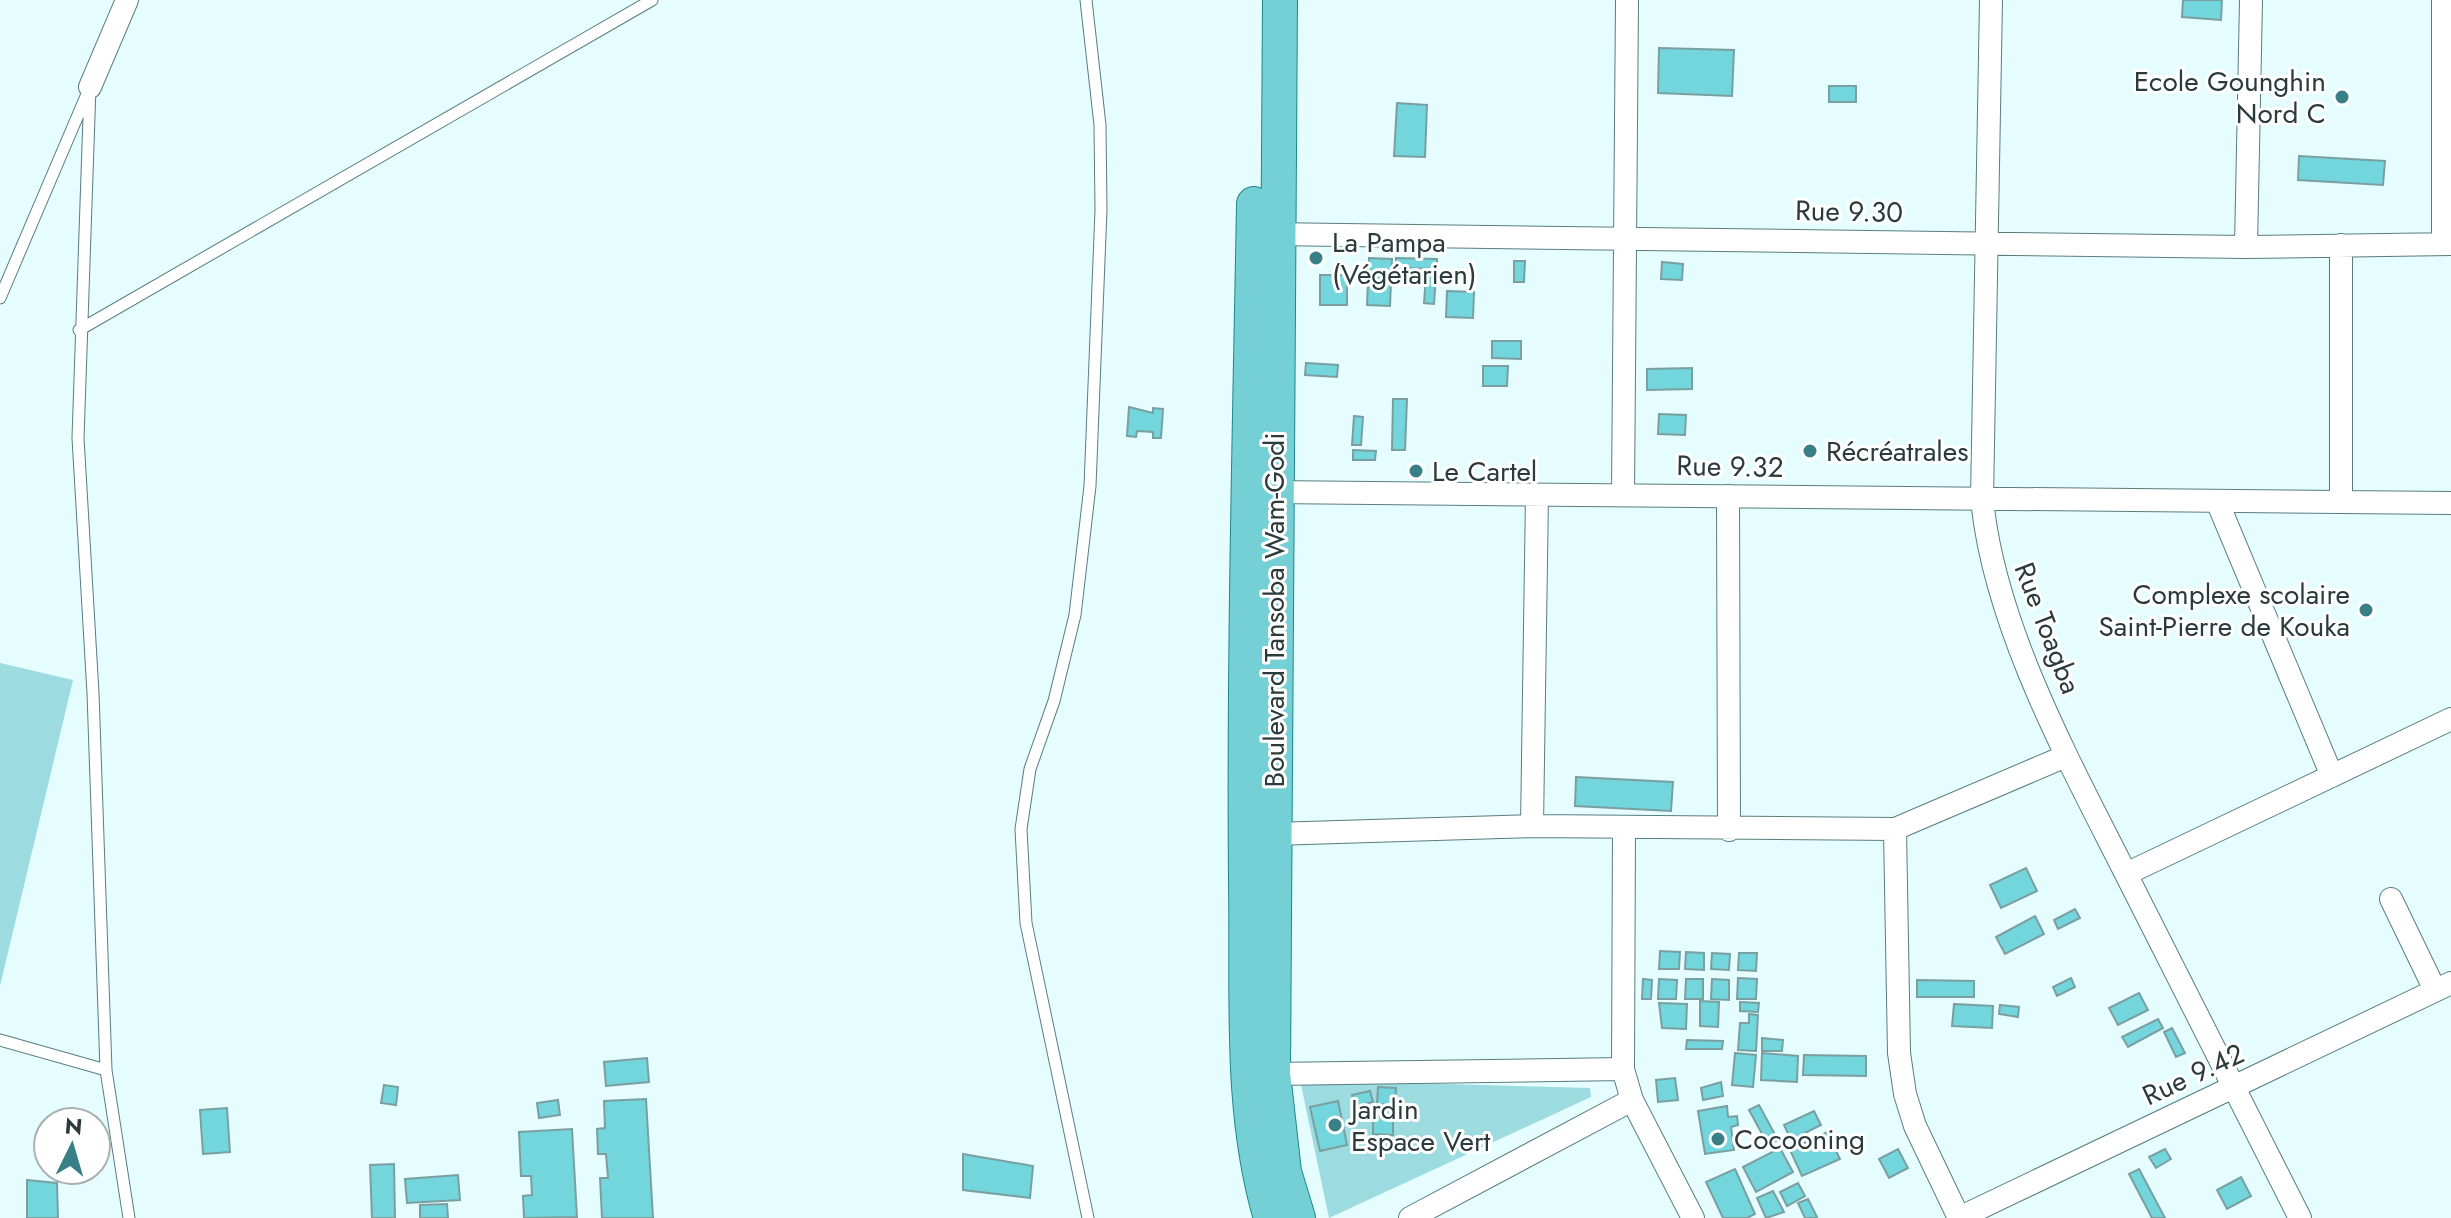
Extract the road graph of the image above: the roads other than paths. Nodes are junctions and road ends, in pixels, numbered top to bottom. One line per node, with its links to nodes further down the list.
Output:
1 (127, 0): 10 (street)
2 (652, 0): 18 (lane)
3 (1086, 0): 45 (lane)
4 (1257, 0): 11 (main road, Boulevard Tansoba Wam-Godi)
5 (1280, 0): 11 (main road, Boulevard Tansoba Wam-Godi)
6 (1627, 0): 12 (street)
7 (1991, 0): 13 (street, Rue Toagba)
8 (2251, 0): 16 (street)
9 (2443, 0): 14 (street)
10 (90, 87): 17 (lane); 18 (lane)
11 (1265, 234): 12 (street, Rue 9.30); 19 (main road, Boulevard Tansoba Wam-Godi)
12 (1625, 237): 13 (street, Rue 9.30); 21 (street)
13 (1986, 243): 16 (street, Rue 9.30); 23 (street, Rue Toagba)
14 (2447, 244): 15 (street, Rue 9.30)
15 (2341, 245): 16 (street, Rue 9.30); 25 (street)
16 (2246, 247)
17 (0, 298)
18 (79, 330): 40 (lane)
19 (1262, 492): 20 (street, Rue 9.32); 34 (main road, Boulevard Tansoba Wam-Godi); 46 (main road, Boulevard Tansoba Wam-Godi)
20 (1537, 495): 21 (street, Rue 9.32); 30 (street)
21 (1623, 495): 22 (street, Rue 9.32)
22 (1728, 496): 23 (street, Rue 9.32); 33 (street)
23 (1982, 499): 24 (street, Rue 9.32); 28 (street, Rue Toagba)
24 (2217, 501): 25 (street, Rue 9.32); 29 (street)
25 (2341, 502): 26 (street, Rue 9.32)
26 (2451, 503)
27 (2451, 719): 29 (street)
28 (2066, 756): 32 (street); 35 (street, Rue Toagba)
29 (2332, 776): 35 (street)
30 (1532, 826): 31 (street); 34 (street)
31 (1624, 829): 33 (street); 39 (street)
32 (1895, 829): 33 (street); 50 (street)
33 (1729, 830)
34 (1273, 834): 41 (main road, Boulevard Tansoba Wam-Godi)
35 (2126, 874): 42 (street, Rue Toagba)
36 (2391, 899): 37 (street)
37 (2443, 986): 42 (street, Rue 9.42)
38 (0, 1040): 40 (lane)
39 (1623, 1069): 41 (street); 43 (street)
40 (106, 1070): 44 (lane)
41 (1273, 1074): 47 (main road, Boulevard Tansoba Wam-Godi)
42 (2235, 1088): 50 (street, Rue 9.42); 51 (street, Rue Toagba)
43 (1632, 1100): 48 (street); 49 (street)
44 (129, 1218)
45 (1088, 1218)
46 (1271, 1218)
47 (1298, 1218)
48 (1410, 1218)
49 (1693, 1218)
50 (1959, 1218)
51 (2300, 1218)

